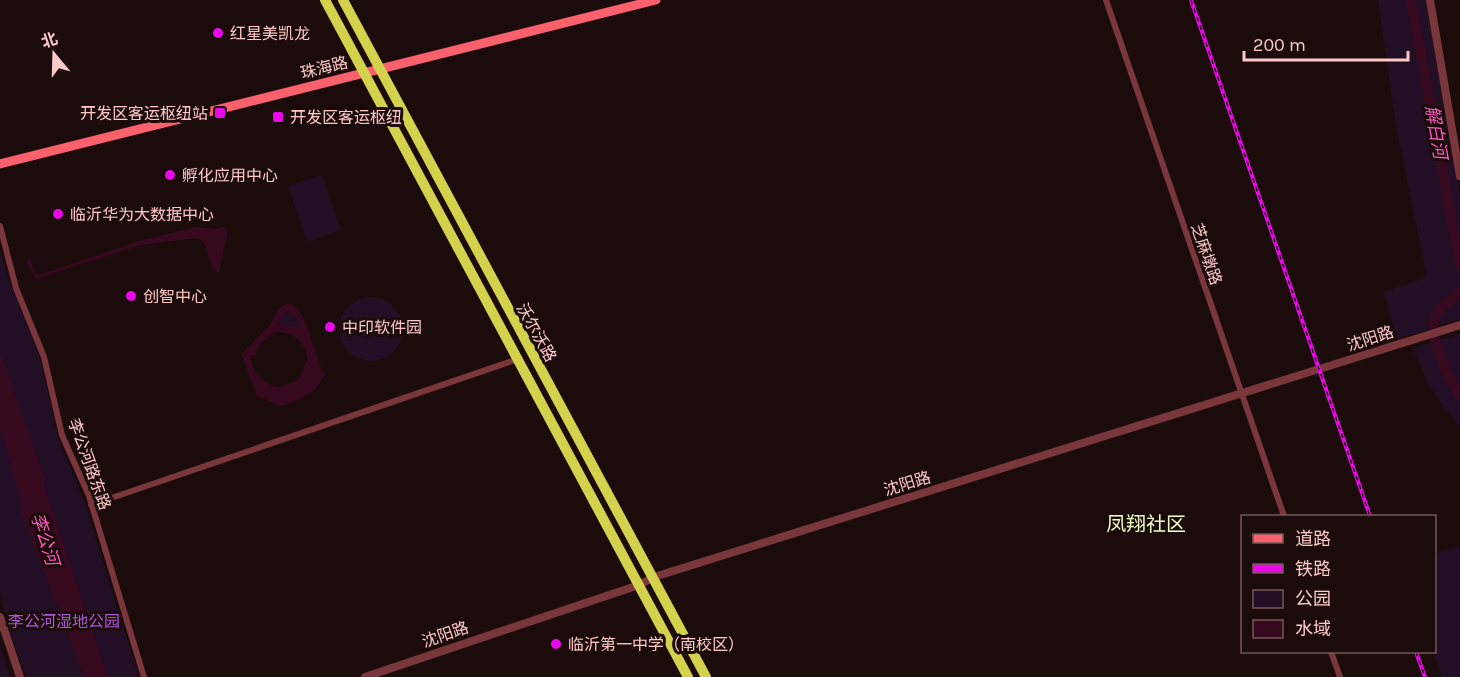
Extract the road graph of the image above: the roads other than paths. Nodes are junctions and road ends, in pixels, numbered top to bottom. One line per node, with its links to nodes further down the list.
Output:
1 (325, 0): 7 (highway, 沃尔沃路)
2 (343, 0): 6 (highway, 沃尔沃路)
3 (656, 0): 6 (main road, 珠海路)
4 (1106, 0): 13 (street, 芝麻墩路)
5 (1430, 0): 9 (street)
6 (380, 69): 7 (main road, 珠海路); 16 (highway, 沃尔沃路)
7 (365, 73): 8 (main road, 珠海路); 12 (highway, 沃尔沃路)
8 (0, 164)
9 (1460, 176)
10 (0, 226): 14 (street, 李公河路东路)
11 (1460, 325): 13 (street, 沈阳路)
12 (518, 359): 14 (street); 17 (highway, 沃尔沃路)
13 (1241, 395): 15 (street, 芝麻墩路); 16 (street, 沈阳路)
14 (91, 505): 21 (street, 李公河路东路)
15 (1284, 515)
16 (654, 577): 17 (street, 沈阳路); 24 (highway, 沃尔沃路)
17 (639, 585): 22 (street, 沈阳路); 23 (highway, 沃尔沃路)
18 (0, 617): 20 (street)
19 (1333, 653): 25 (street)
20 (20, 677)
21 (144, 677)
22 (365, 677)
23 (688, 677)
24 (706, 677)
25 (1341, 677)

